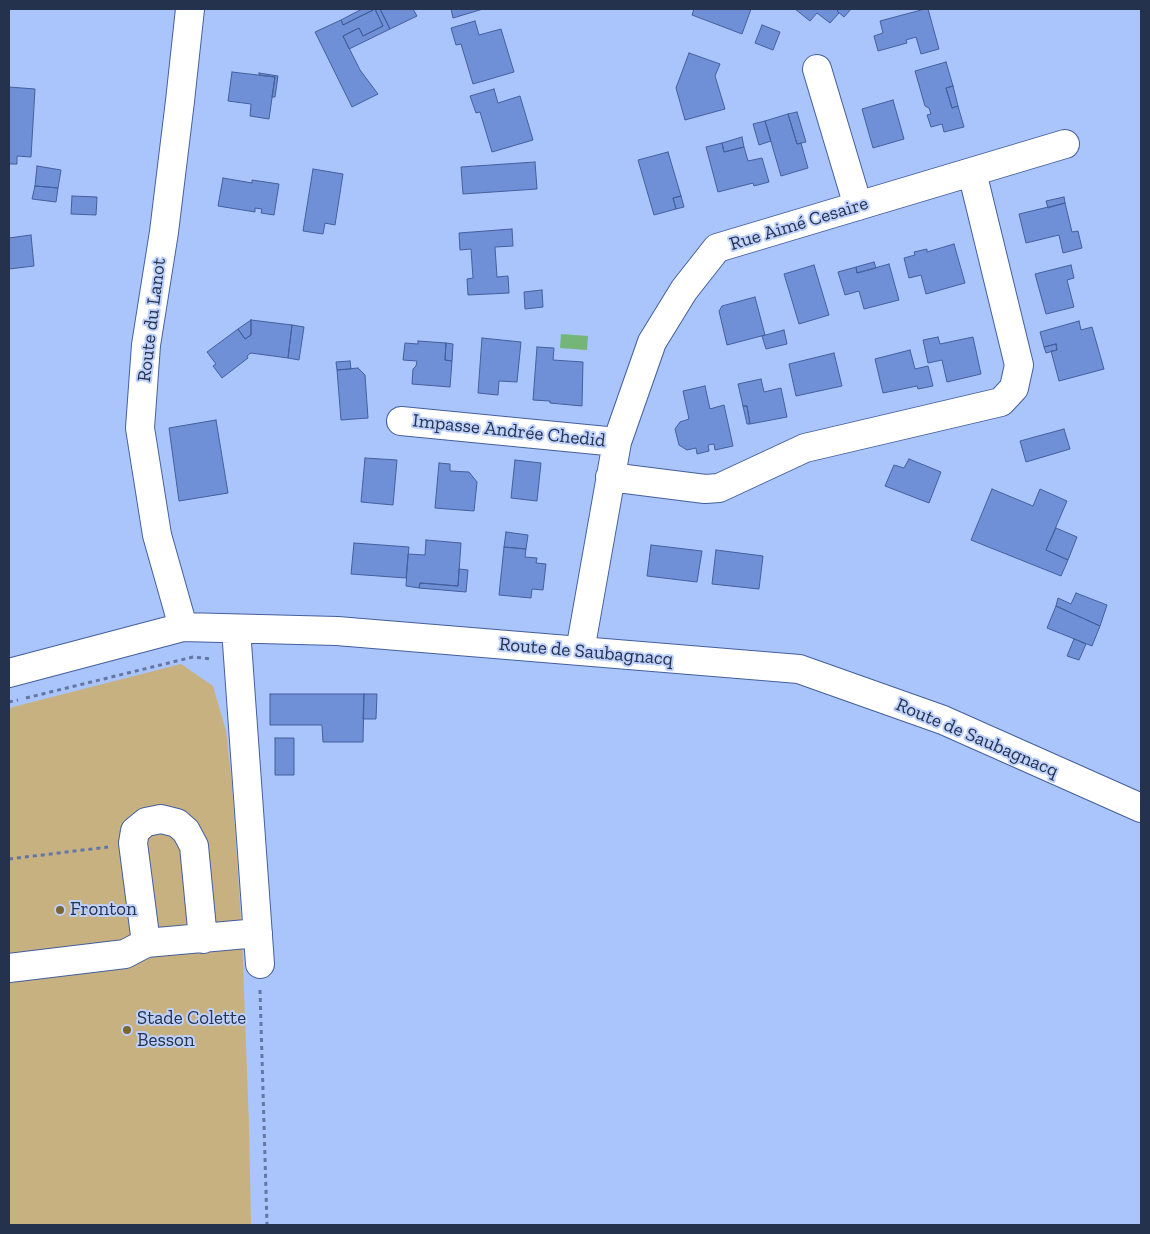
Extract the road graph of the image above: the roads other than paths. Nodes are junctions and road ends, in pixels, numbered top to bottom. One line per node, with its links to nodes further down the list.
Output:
1 (190, 9): 9 (street, Route du Lanot)
2 (818, 69): 5 (street)
3 (1065, 144): 4 (street, Rue Aimé Cesaire)
4 (972, 172): 5 (street, Rue Aimé Cesaire); 8 (street)
5 (858, 206): 7 (street, Rue Aimé Cesaire)
6 (402, 421): 7 (street, Impasse Andrée Chedid)
7 (616, 442): 8 (street, Rue Aimé Cesaire)
8 (610, 478): 11 (street, Rue Aimé Cesaire)
9 (183, 627): 10 (street, Route de Saubagnacq); 12 (street, Route de Saubagnacq)
10 (236, 629): 11 (street, Route de Saubagnacq); 14 (street)
11 (580, 651): 13 (street, Route de Saubagnacq)
12 (9, 673)
13 (1141, 808)
14 (258, 933): 15 (street); 17 (street)
15 (203, 939): 16 (street); 16 (street)
16 (146, 944): 18 (street)
17 (260, 964)
18 (9, 968)

